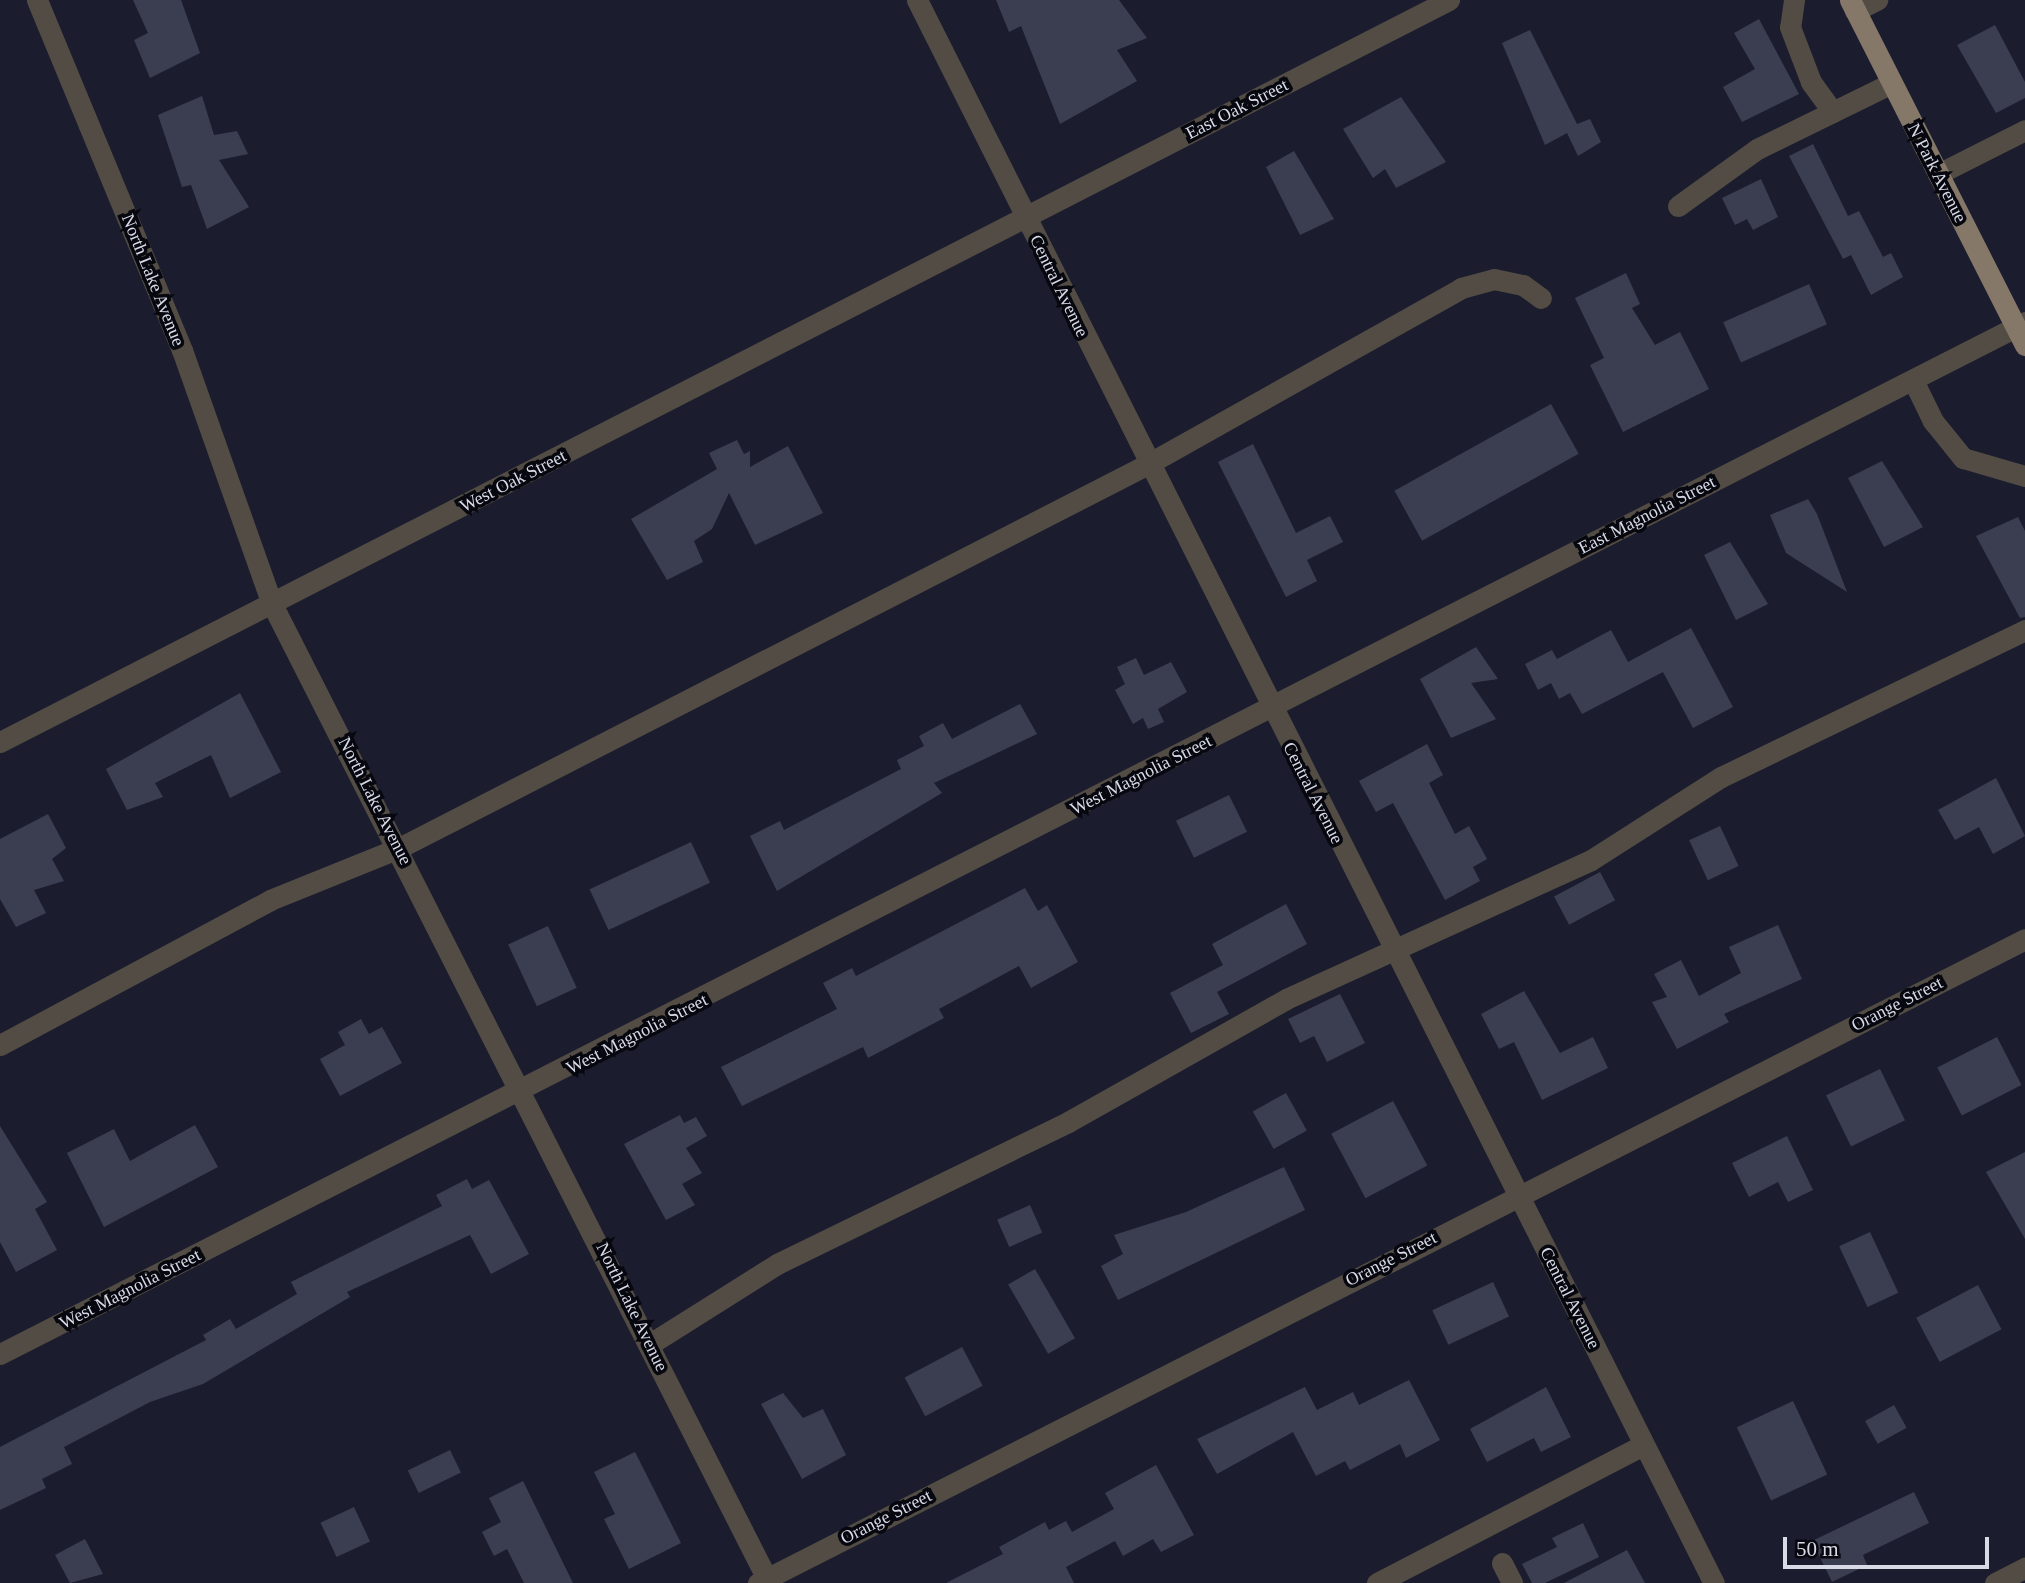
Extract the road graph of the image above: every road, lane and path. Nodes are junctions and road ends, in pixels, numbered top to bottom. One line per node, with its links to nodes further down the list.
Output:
1 (37, 0): 18 (street, North Lake Avenue)
2 (918, 0): 12 (street, Central Avenue)
3 (1449, 0): 12 (street, East Oak Street)
4 (1794, 0): 8 (street)
5 (1877, 0): 6 (street)
6 (1852, 5): 7 (main road, N Park Avenue)
7 (1892, 82): 8 (street); 10 (main road, N Park Avenue)
8 (1833, 111): 11 (street)
9 (2025, 130): 10 (street)
10 (1938, 174): 14 (main road, N Park Avenue)
11 (1678, 206)
12 (1025, 218): 16 (street, Central Avenue); 18 (street, West Oak Street)
13 (1541, 298): 16 (street)
14 (2022, 331): 15 (street, East Magnolia Street)
15 (1913, 380): 17 (street); 20 (street, East Magnolia Street)
16 (1147, 464): 20 (street, Central Avenue); 22 (street)
17 (2025, 476)
18 (272, 604): 21 (street, West Oak Street); 22 (street, North Lake Avenue)
19 (2025, 630): 24 (street)
20 (1270, 708): 24 (street, Central Avenue); 26 (street, West Magnolia Street)
21 (0, 742)
22 (399, 848): 25 (street); 26 (street, North Lake Avenue)
23 (2025, 939): 27 (street, Orange Street)
24 (1393, 949): 27 (street, Central Avenue); 28 (street)
25 (0, 1045)
26 (525, 1091): 28 (street, North Lake Avenue); 29 (street, West Magnolia Street)
27 (1518, 1194): 30 (street, Central Avenue); 33 (street, Orange Street)
28 (650, 1344): 33 (street, North Lake Avenue)
29 (0, 1354)
30 (1643, 1445): 34 (street); 36 (street, Central Avenue)
31 (1502, 1563): 35 (street)
32 (2025, 1568): 37 (street)
33 (764, 1582)
34 (1377, 1583)
35 (1512, 1583)
36 (1714, 1583)
37 (1995, 1583)

